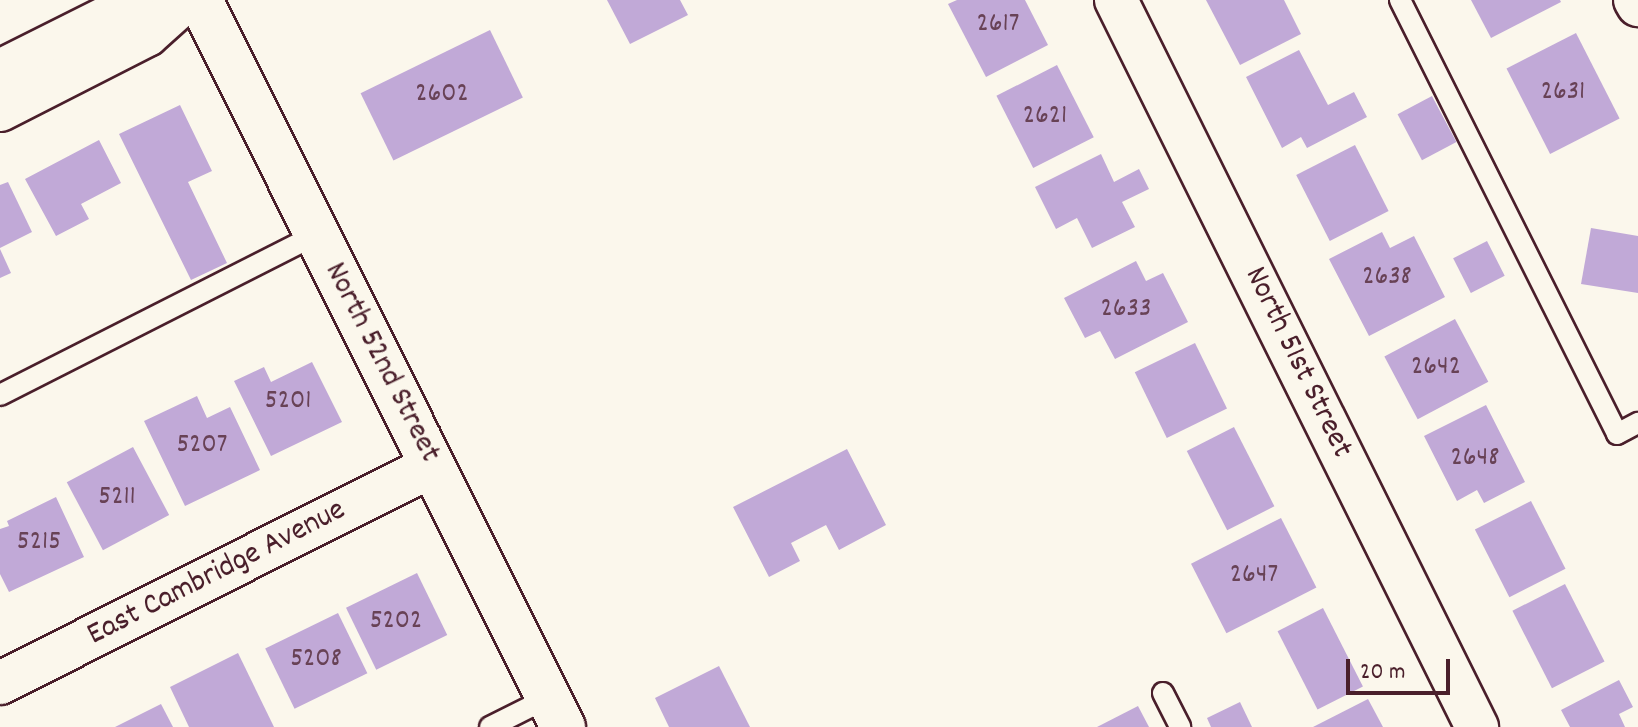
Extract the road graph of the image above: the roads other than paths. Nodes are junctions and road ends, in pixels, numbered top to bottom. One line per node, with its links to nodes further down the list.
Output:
1 (156, 0): 6 (street)
2 (186, 0): 7 (street)
3 (200, 0): 8 (main road, North 52nd Street)
4 (1116, 0): 17 (street, North 51st Street)
5 (1400, 0): 10 (lane)
6 (0, 71)
7 (0, 110)
8 (316, 235): 9 (lane); 11 (main road, North 52nd Street)
9 (0, 395)
10 (1638, 423)
11 (433, 465): 12 (street, East Cambridge Avenue); 14 (main road, North 52nd Street)
12 (0, 683)
13 (1163, 693): 16 (lane)
14 (556, 712): 15 (lane)
15 (490, 727)
16 (1180, 727)
17 (1477, 727)

